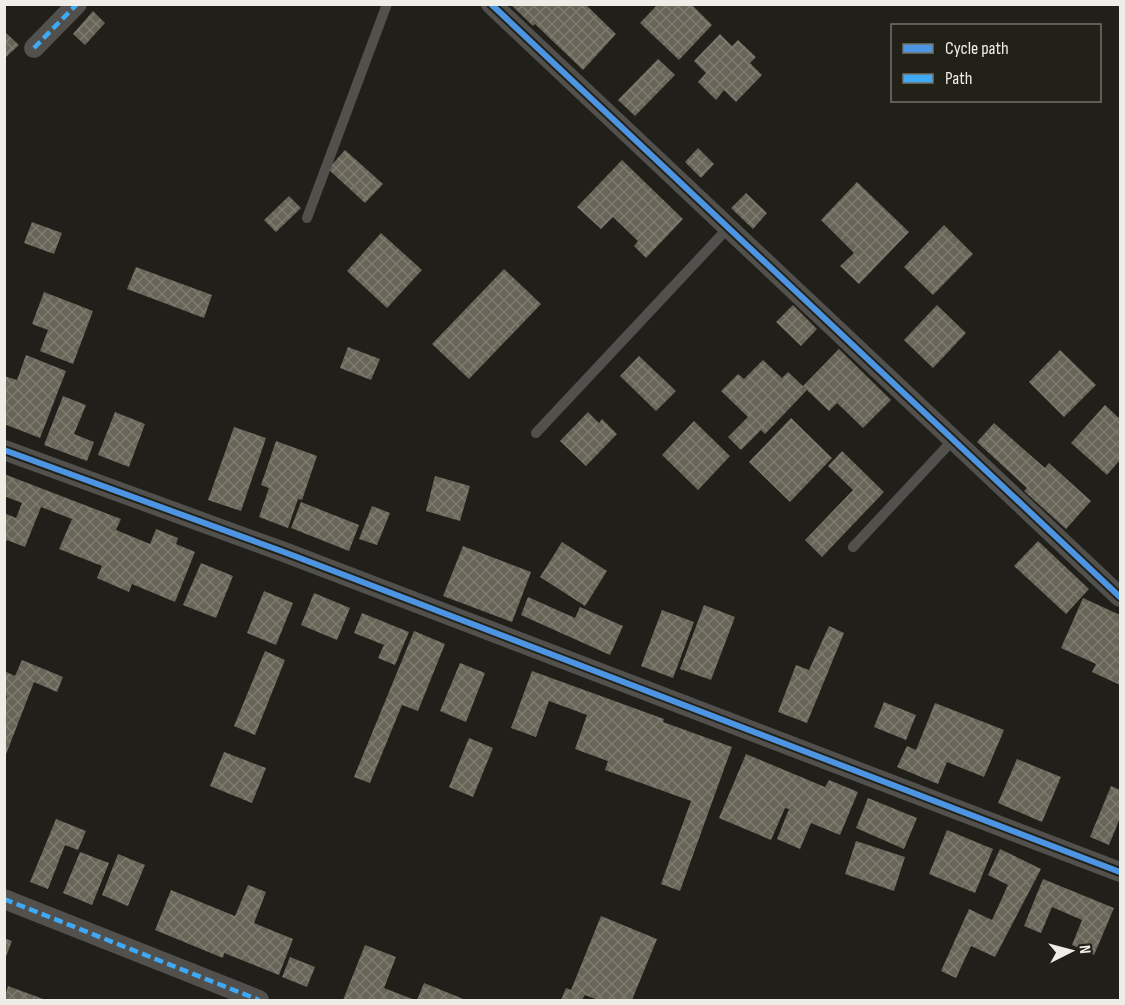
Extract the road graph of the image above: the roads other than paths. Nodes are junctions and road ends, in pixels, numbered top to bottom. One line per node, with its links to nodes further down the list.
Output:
1 (77, 4): 4 (street)
2 (387, 4): 5 (lane)
3 (491, 4): 6 (street)
4 (34, 48)
5 (307, 218)
6 (728, 228): 7 (lane); 8 (street)
7 (536, 433)
8 (953, 440): 10 (lane); 11 (street)
9 (4, 450): 12 (street)
10 (853, 547)
11 (1120, 597)
12 (1120, 872)
13 (4, 899): 14 (street)
14 (259, 1000)

